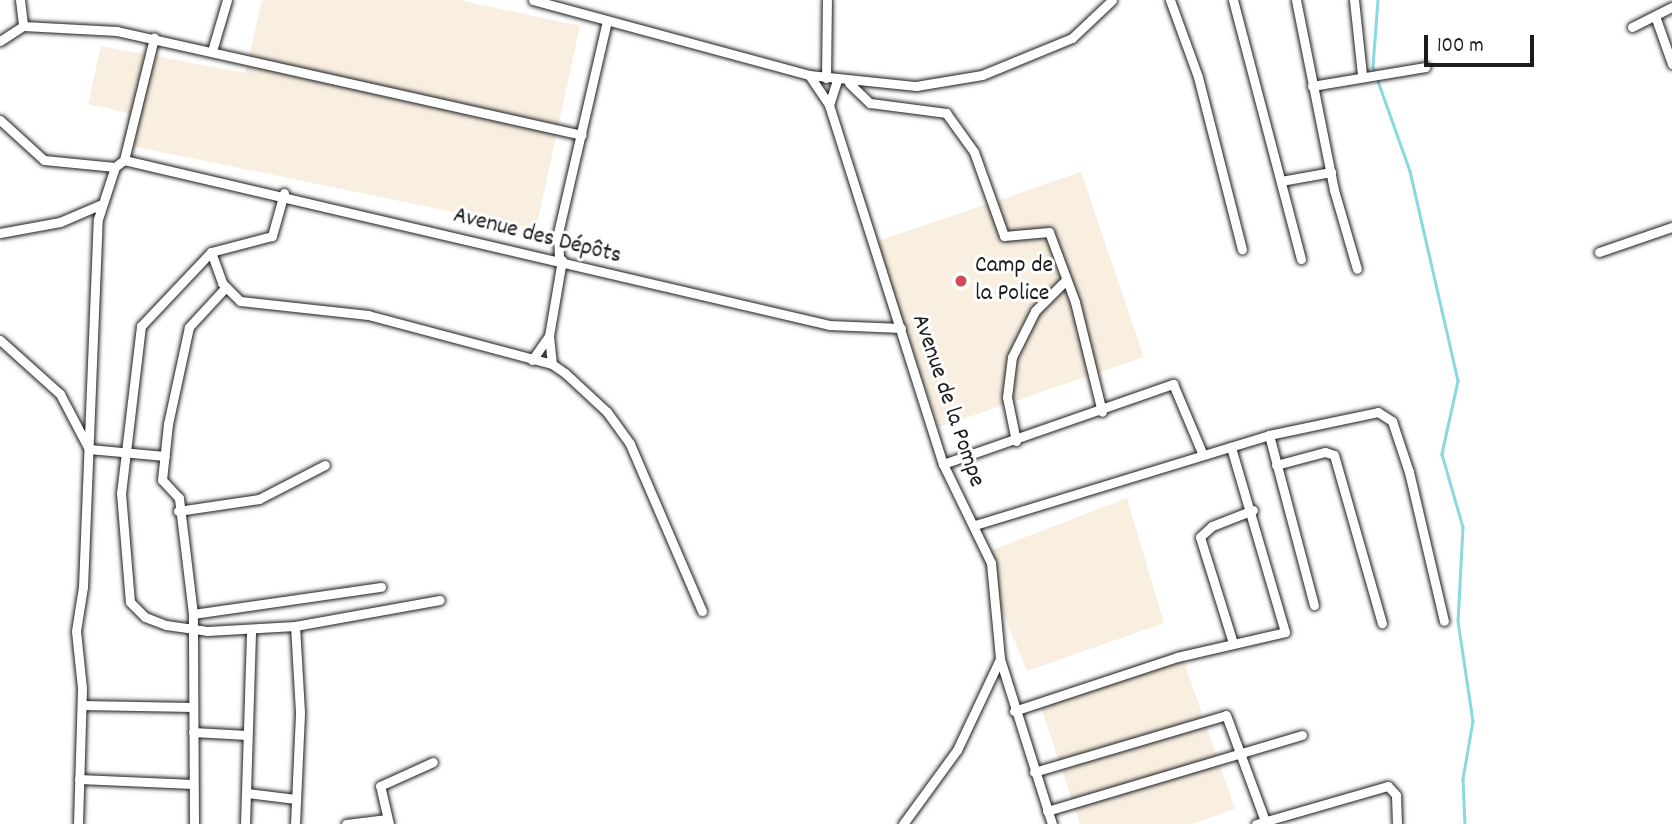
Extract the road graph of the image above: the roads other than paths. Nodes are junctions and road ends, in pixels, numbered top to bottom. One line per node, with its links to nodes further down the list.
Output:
1 (20, 0): 13 (street)
2 (227, 0): 17 (street)
3 (533, 0): 12 (street)
4 (827, 0): 22 (street)
5 (1112, 0): 24 (street)
6 (1170, 0): 37 (street)
7 (1233, 0): 32 (street)
8 (1296, 0): 25 (street)
9 (1354, 0): 21 (street)
10 (1672, 7): 11 (street)
11 (1655, 16): 14 (street); 18 (street)
12 (607, 21): 20 (street); 28 (street)
13 (23, 26): 15 (street); 16 (street)
14 (1632, 27)
15 (155, 38): 17 (street); 29 (street)
16 (0, 41)
17 (212, 51): 28 (street)
18 (1672, 64)
19 (1424, 66): 21 (street)
20 (809, 75): 22 (street); 26 (street, Avenue de la Pompe)
21 (1362, 75): 25 (street)
22 (826, 78): 23 (street)
23 (837, 81): 24 (street); 26 (street)
24 (849, 83): 44 (street)
25 (1312, 86): 31 (street)
26 (829, 106): 46 (street, Avenue de la Pompe)
27 (0, 120): 30 (street)
28 (582, 135): 38 (street)
29 (124, 160): 30 (street); 33 (street, Avenue des Dépôts)
30 (115, 167): 34 (street)
31 (1331, 172): 32 (street); 43 (street)
32 (1281, 181): 42 (street)
33 (284, 193): 38 (street, Avenue des Dépôts); 39 (street)
34 (102, 204): 36 (street); 55 (street)
35 (1672, 227): 40 (street)
36 (0, 233)
37 (1242, 249)
38 (552, 251): 41 (street, Avenue des Dépôts)
39 (211, 252): 45 (street); 56 (street)
40 (1599, 252)
41 (560, 259): 46 (street, Avenue des Dépôts); 47 (street)
42 (1301, 259)
43 (1357, 269)
44 (1065, 281): 51 (street); 53 (street)
45 (225, 288): 49 (street); 57 (street)
46 (901, 328): 59 (street, Avenue de la Pompe)
47 (549, 336): 49 (street); 50 (street)
48 (0, 340): 55 (street)
49 (532, 360): 50 (street)
50 (551, 364): 68 (street)
51 (1102, 412): 53 (street); 58 (street)
52 (1269, 435): 54 (street); 61 (street); 70 (street)
53 (1016, 440): 59 (street)
54 (1231, 447): 58 (street); 62 (street)
55 (89, 449): 56 (street); 77 (street)
56 (124, 450): 57 (street); 74 (street)
57 (164, 456): 63 (street)
58 (1203, 456): 64 (street)
59 (943, 464): 64 (street, Avenue de la Pompe)
60 (326, 465): 63 (street)
61 (1276, 465): 67 (street); 71 (street)
62 (1253, 510): 75 (street); 75 (street)
63 (178, 511): 69 (street)
64 (975, 524): 76 (street, Avenue de la Pompe)
65 (381, 587): 69 (street)
66 (440, 600): 72 (street)
67 (1314, 605)
68 (702, 611)
69 (193, 614): 74 (street)
70 (1444, 621)
71 (1382, 623)
72 (295, 626): 73 (street); 89 (street)
73 (251, 629): 74 (street); 81 (street)
74 (194, 631): 78 (street)
75 (1233, 643): 79 (street)
76 (1000, 659): 79 (street, Avenue de la Pompe); 98 (street)
77 (82, 705): 78 (street); 86 (street)
78 (193, 707): 80 (street)
79 (1014, 712): 85 (street, Avenue de la Pompe)
80 (193, 732): 81 (street); 87 (street)
81 (247, 735): 88 (street)
82 (1302, 735): 83 (street)
83 (1243, 755): 85 (street); 90 (street); 92 (street)
84 (433, 762): 91 (street)
85 (1034, 772): 90 (street, Avenue de la Pompe)
86 (79, 779): 87 (street); 93 (street)
87 (193, 784): 94 (street)
88 (247, 793): 89 (street); 95 (street)
89 (296, 799): 96 (street)
90 (1047, 811): 99 (street, Avenue de la Pompe)
91 (388, 821): 97 (street)
92 (1262, 823): 100 (street)
93 (78, 824)
94 (194, 824)
95 (245, 824)
96 (295, 824)
97 (346, 824)
98 (903, 824)
99 (1052, 824)
100 (1397, 824)

